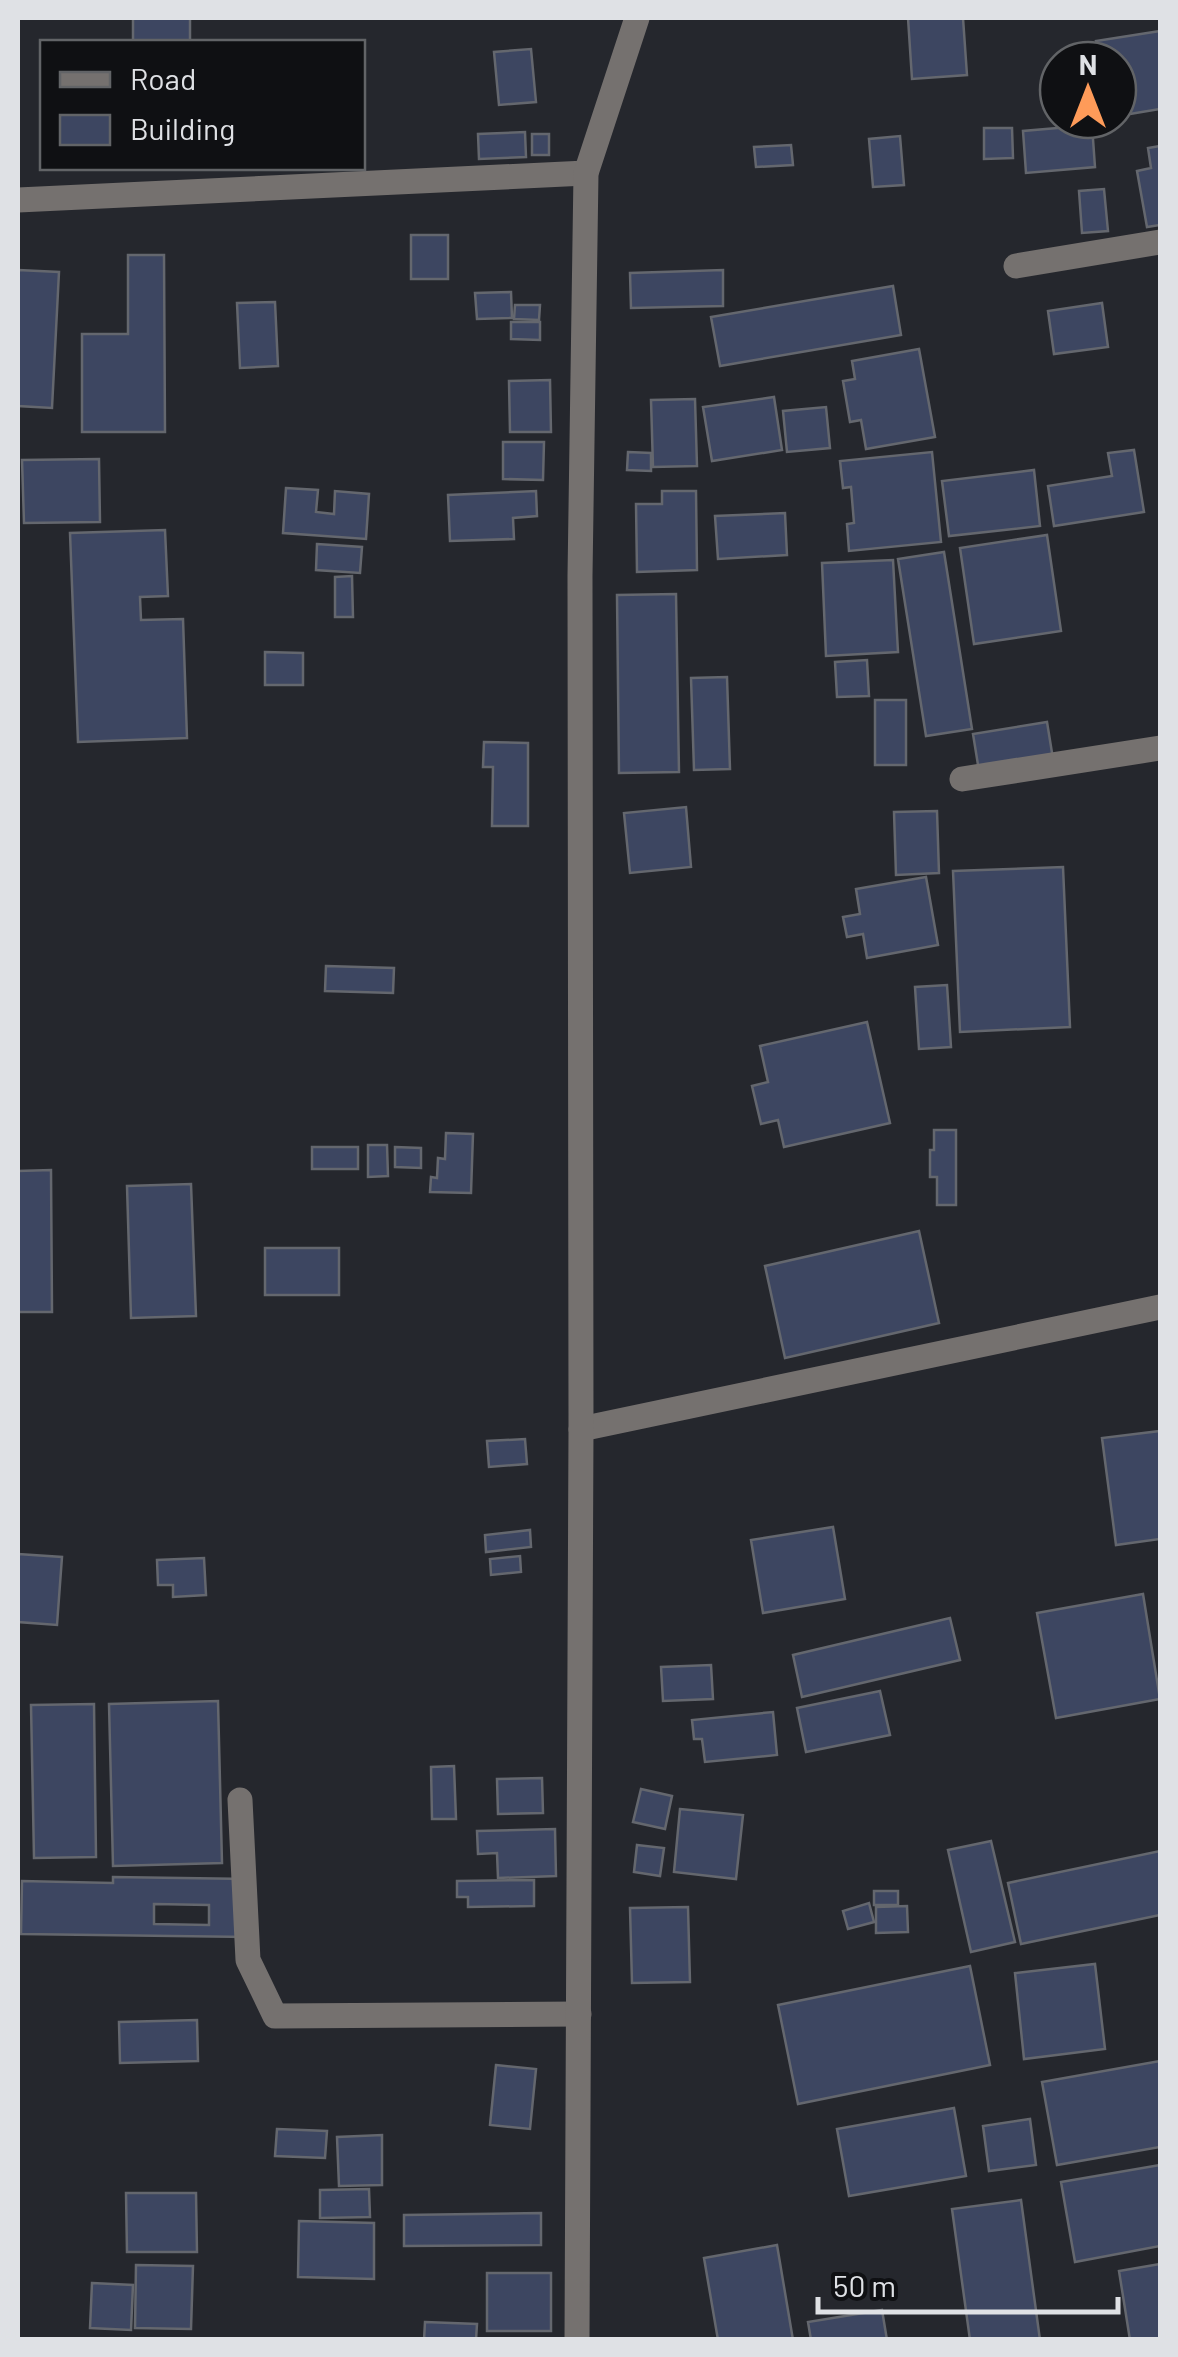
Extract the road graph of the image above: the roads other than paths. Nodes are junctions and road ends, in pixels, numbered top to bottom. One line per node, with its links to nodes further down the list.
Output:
1 (636, 18): 2 (street)
2 (586, 173): 3 (street); 9 (street)
3 (18, 200)
4 (1160, 242): 5 (street)
5 (1016, 266)
6 (1160, 748): 7 (street)
7 (962, 779)
8 (1160, 1308): 9 (street)
9 (581, 1429): 11 (street)
10 (240, 1800): 11 (street)
11 (578, 2014): 12 (street)
12 (576, 2340)

